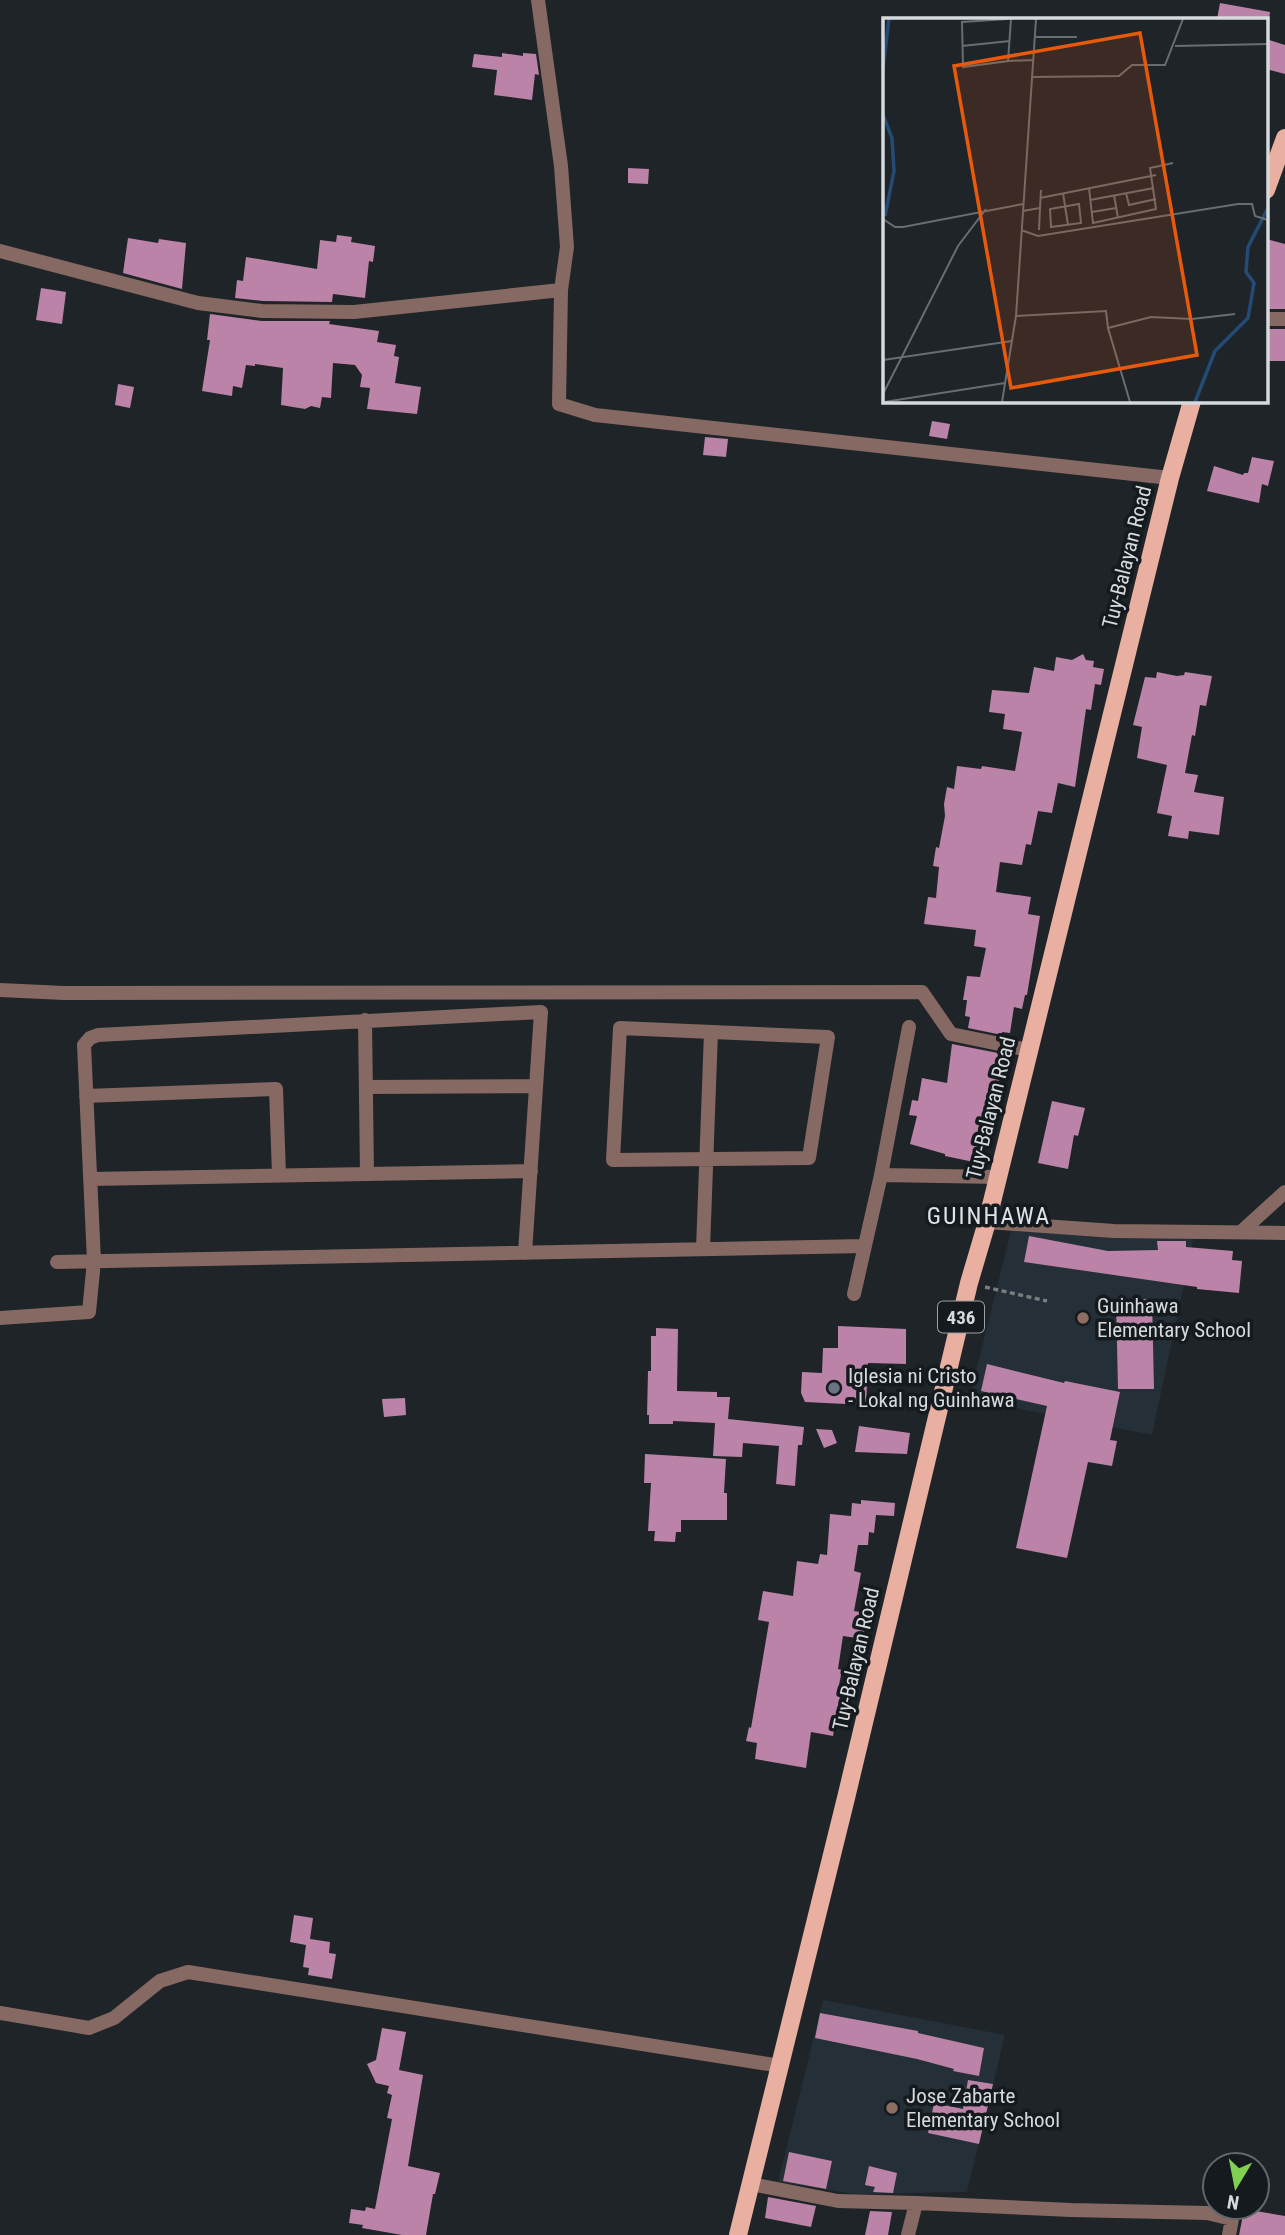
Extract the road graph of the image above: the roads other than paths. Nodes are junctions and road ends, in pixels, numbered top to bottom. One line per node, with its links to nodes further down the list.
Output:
1 (538, 0): 5 (street)
2 (1285, 138): 3 (main road)
3 (1268, 185)
4 (0, 251): 5 (street)
5 (561, 290): 7 (street)
6 (1192, 402): 7 (main road, Tuy-Balayan Road / 436)
7 (1170, 478): 12 (main road, Tuy-Balayan Road / 436)
8 (0, 990): 12 (street)
9 (365, 1020): 13 (street); 14 (street); 15 (street)
10 (909, 1027): 20 (street)
11 (711, 1032): 16 (street); 16 (street); 16 (street)
12 (1029, 1050): 21 (main road, Tuy-Balayan Road / 436)
13 (536, 1086): 14 (street); 17 (street)
14 (366, 1087): 18 (street)
15 (86, 1096): 19 (street); 22 (street)
16 (706, 1159): 28 (street)
17 (531, 1171): 18 (street); 29 (street)
18 (367, 1174): 19 (street)
19 (279, 1175): 22 (street)
20 (881, 1175): 21 (street); 27 (street)
21 (998, 1177): 24 (main road, Tuy-Balayan Road / 436)
22 (90, 1179): 30 (street)
23 (1285, 1192): 25 (street)
24 (987, 1222): 25 (street); 35 (main road, Tuy-Balayan Road / 436)
25 (1241, 1232): 26 (street)
26 (1285, 1233)
27 (865, 1246): 28 (street); 32 (street)
28 (703, 1250): 29 (street)
29 (525, 1253): 30 (street)
30 (94, 1261): 31 (street); 33 (street)
31 (57, 1262)
32 (854, 1294)
33 (0, 1318)
34 (0, 2013): 35 (street)
35 (781, 2066): 36 (main road, Tuy-Balayan Road / 436)
36 (751, 2184): 37 (street); 38 (main road, Tuy-Balayan Road / 436)
37 (916, 2203): 39 (street); 40 (street)
38 (738, 2235)
39 (908, 2235)
40 (1229, 2235)

